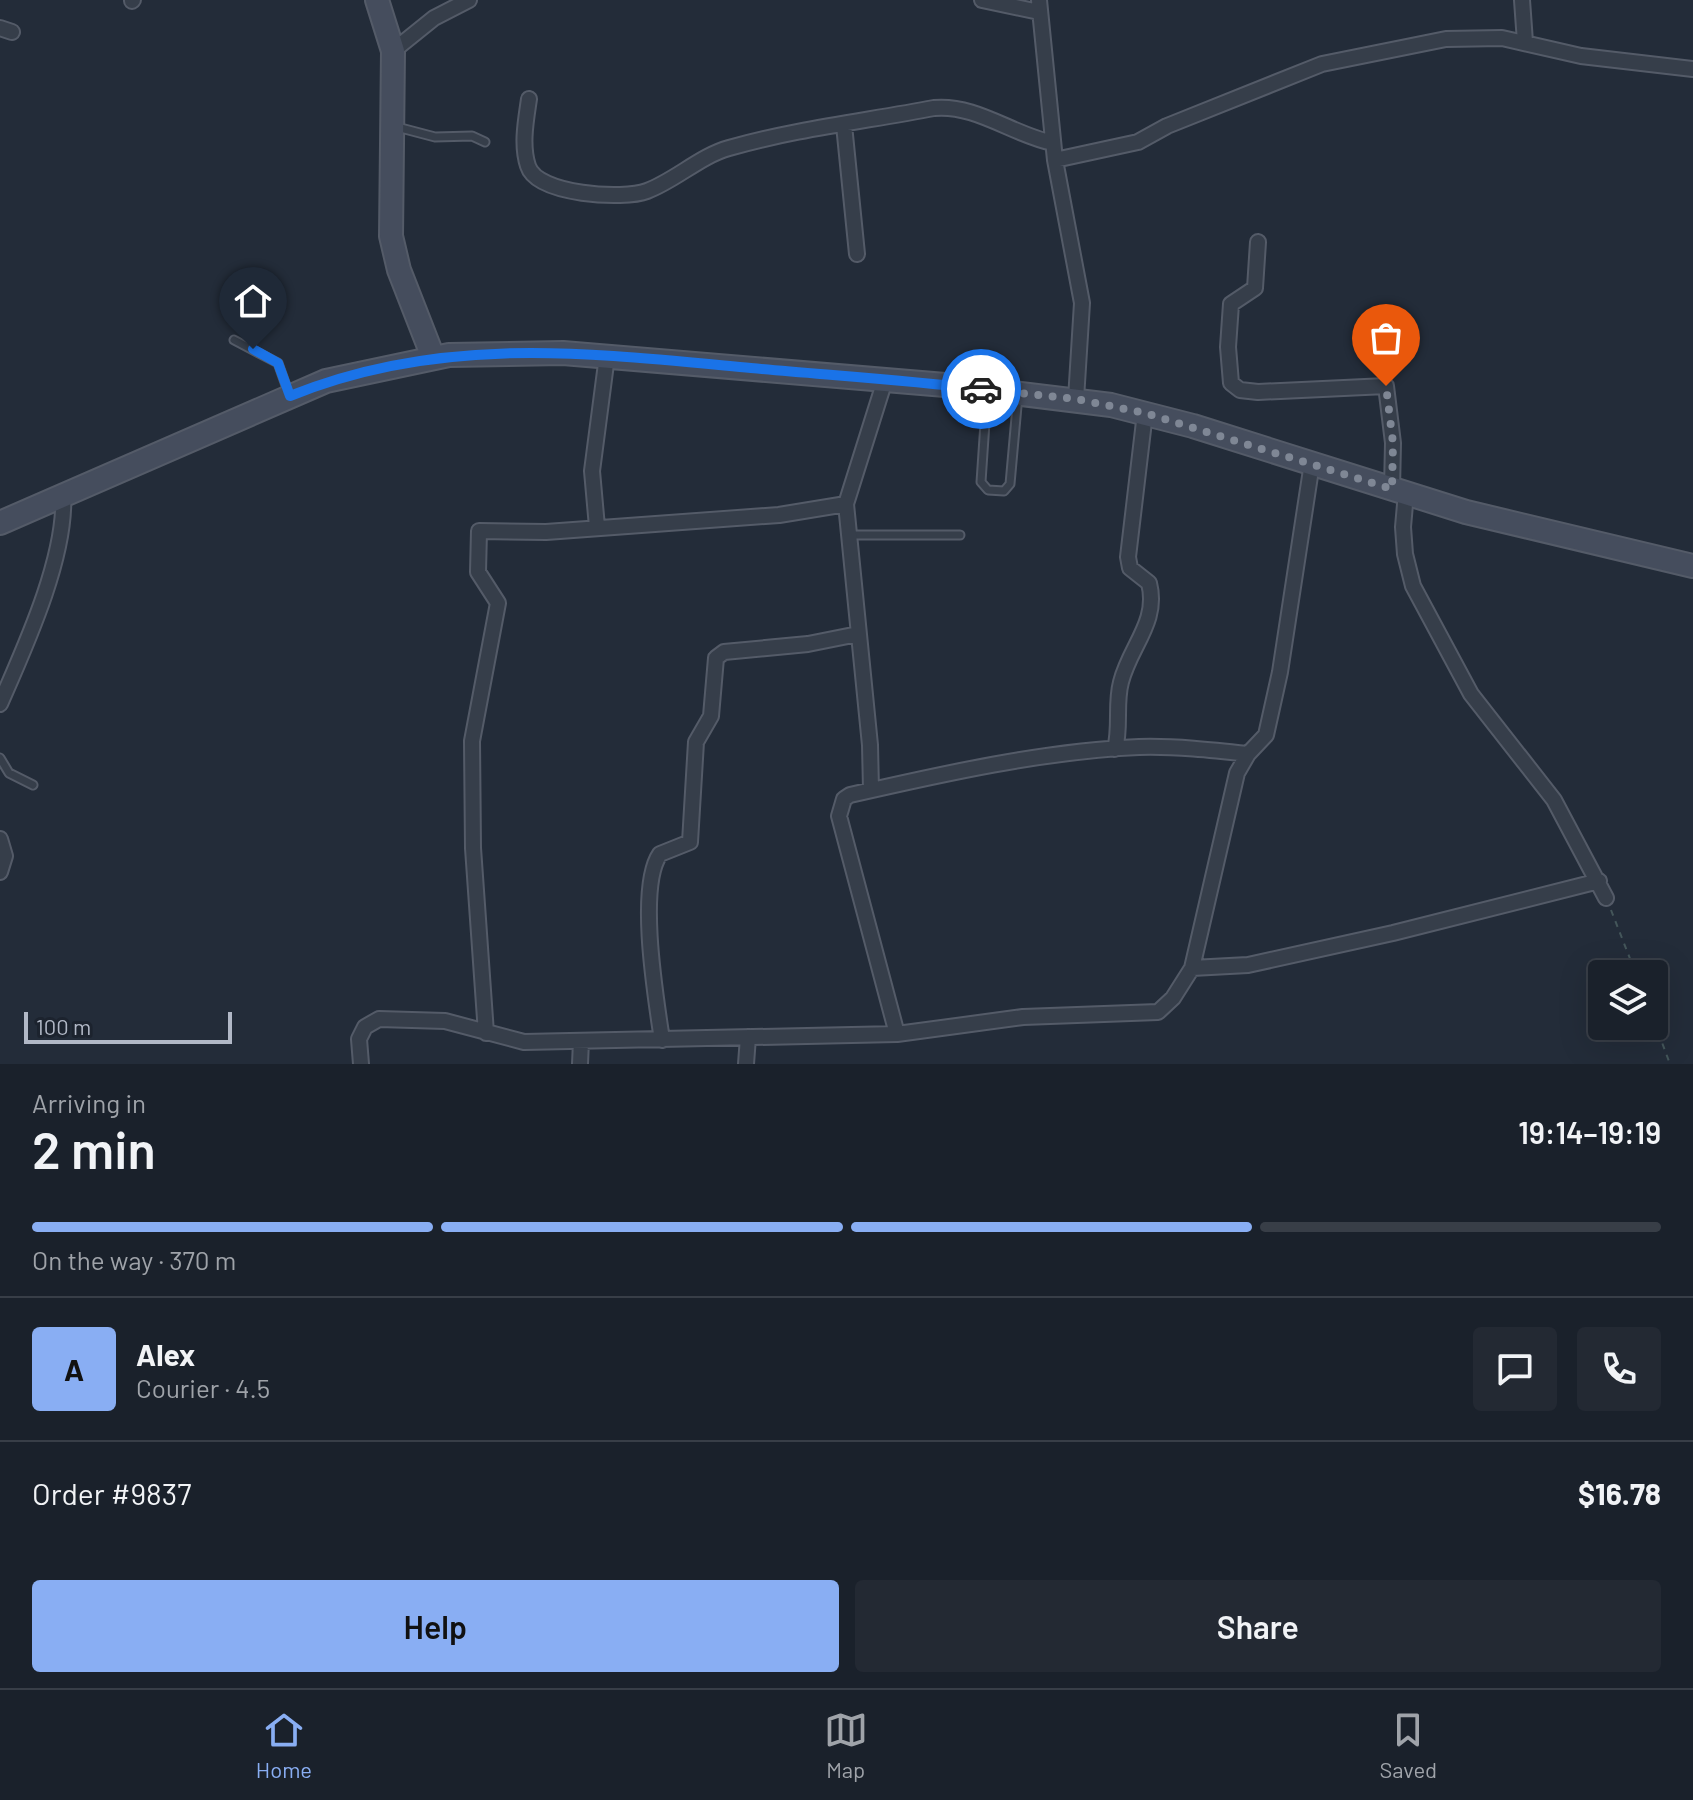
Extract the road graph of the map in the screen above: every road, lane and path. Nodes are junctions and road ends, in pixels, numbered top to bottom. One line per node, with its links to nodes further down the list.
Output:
1 (377, 0): 7 (street)
2 (469, 0): 7 (street)
3 (982, 0): 5 (street)
4 (1522, 0): 6 (street)
5 (1039, 6): 13 (street)
6 (1525, 42): 8 (street); 14 (street)
7 (393, 51): 11 (street)
8 (1693, 69)
9 (529, 99): 10 (street)
10 (844, 125): 13 (street); 16 (street)
11 (390, 127): 12 (lane); 19 (street)
12 (485, 142)
13 (1053, 143): 14 (street)
14 (1055, 160): 24 (street)
15 (1258, 242): 27 (street)
16 (857, 254)
17 (234, 340): 23 (lane)
18 (607, 356): 19 (street); 20 (street); 31 (street)
19 (433, 357): 23 (street)
20 (885, 380): 21 (street); 29 (street)
21 (987, 389): 22 (street); 22 (lane)
22 (1018, 393): 24 (street)
23 (290, 396): 28 (street)
24 (1076, 399): 25 (street)
25 (1145, 413): 26 (street); 37 (street)
26 (1312, 463): 27 (street); 38 (street)
27 (1399, 491): 34 (street); 44 (street)
28 (63, 494): 30 (street); 36 (street)
29 (846, 504): 31 (street); 32 (street)
30 (0, 523)
31 (597, 527): 48 (street)
32 (848, 535): 33 (lane); 35 (street)
33 (960, 535)
34 (1693, 566)
35 (858, 634): 41 (street); 51 (street)
36 (0, 704)
37 (1115, 749): 38 (street); 41 (street)
38 (1248, 754): 47 (street)
39 (0, 758): 40 (lane)
40 (33, 785)
41 (871, 790): 49 (street)
42 (0, 839): 43 (street)
43 (0, 872)
44 (1599, 881): 45 (street); 47 (street)
45 (1606, 898): 46 (path)
46 (1630, 960)
47 (1192, 968): 49 (street)
48 (486, 1033): 53 (street); 54 (street)
49 (897, 1034): 50 (street)
50 (748, 1037): 51 (street); 56 (street)
51 (662, 1040): 53 (street)
52 (1661, 1040): 57 (path)
53 (581, 1041): 55 (street)
54 (361, 1064)
55 (580, 1064)
56 (746, 1064)
57 (1670, 1064)

